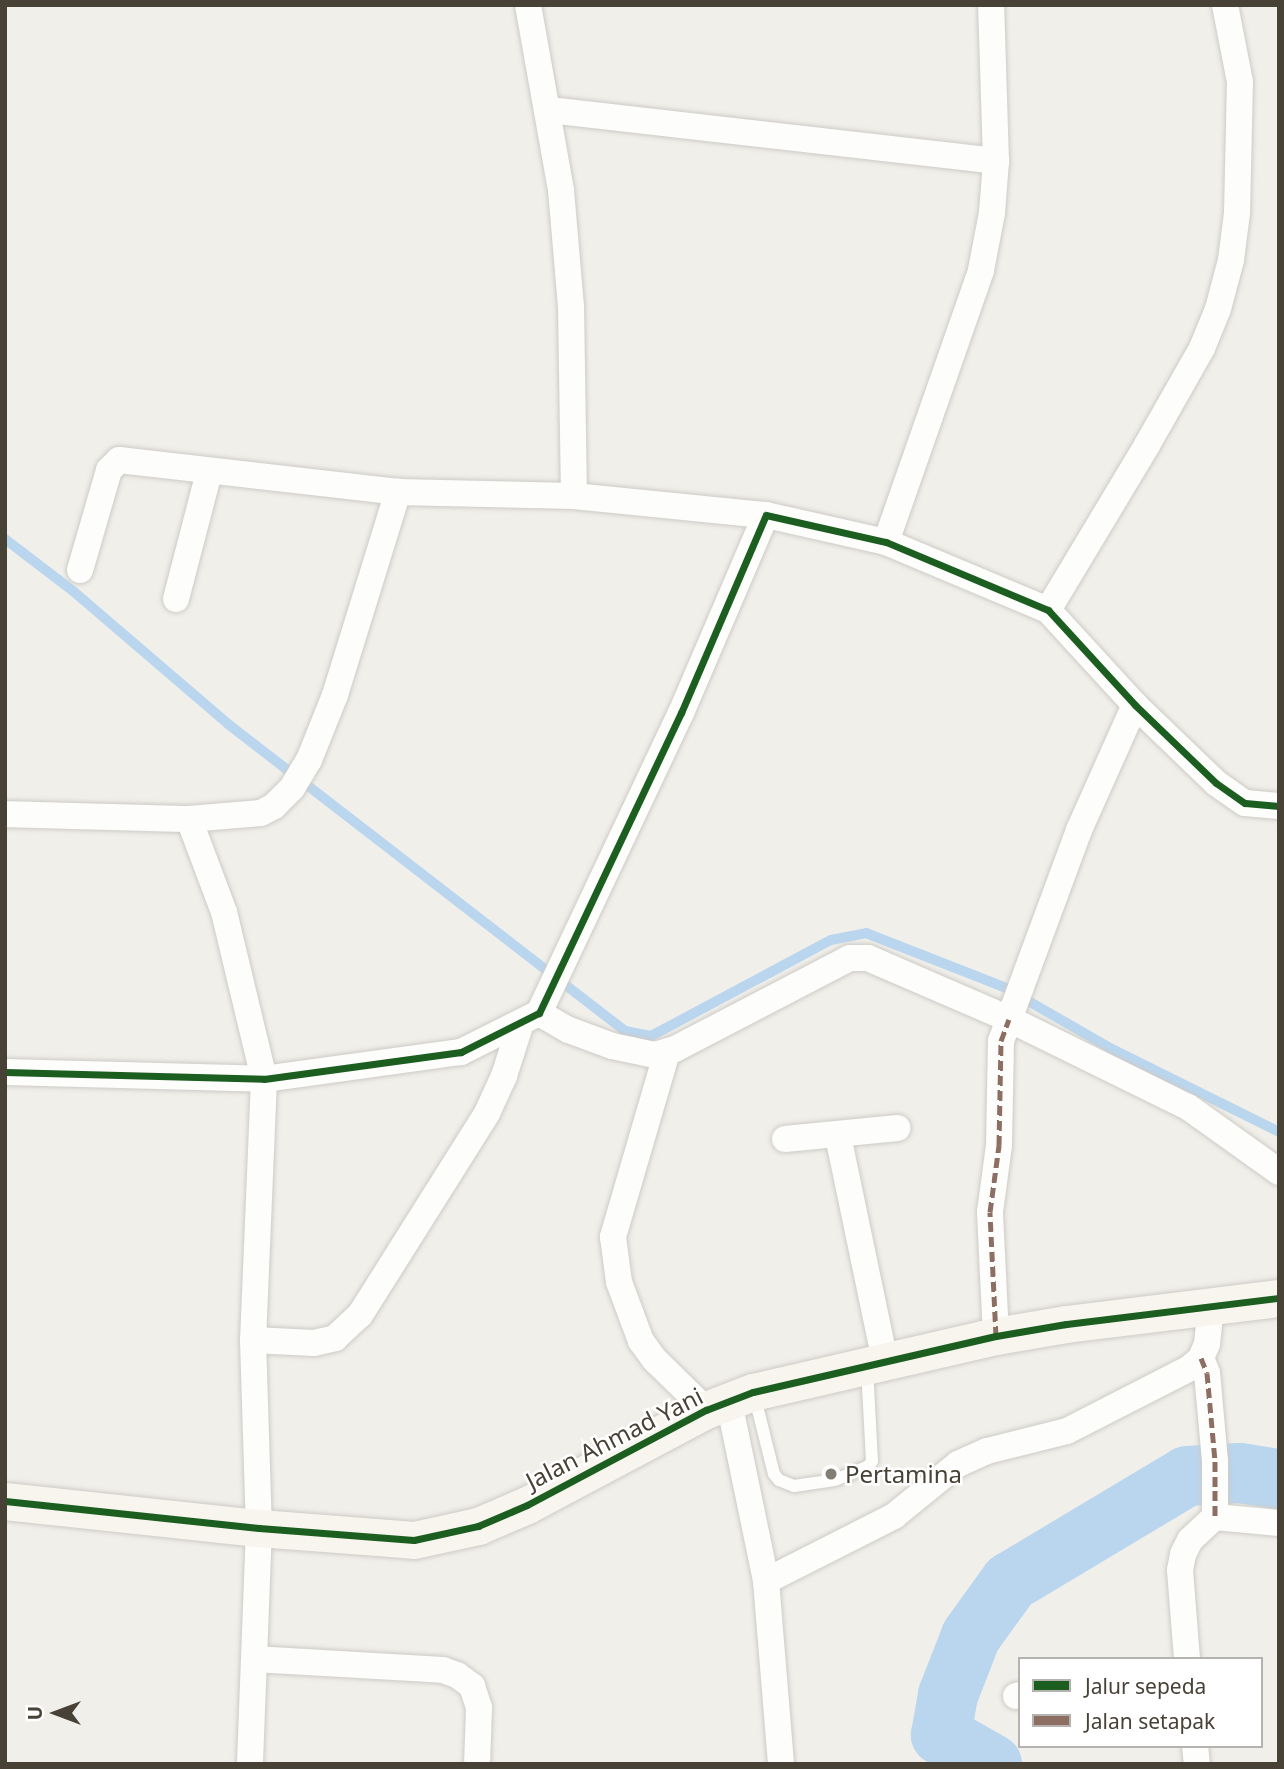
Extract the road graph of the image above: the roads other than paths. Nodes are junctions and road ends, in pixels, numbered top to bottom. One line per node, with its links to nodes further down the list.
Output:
1 (528, 5): 4 (street)
2 (992, 5): 5 (street)
3 (1225, 5): 13 (street)
4 (549, 110): 5 (street); 8 (street)
5 (996, 161): 10 (street)
6 (209, 472): 7 (street); 11 (street); 12 (street)
7 (398, 492): 8 (street); 17 (street)
8 (574, 496): 9 (street)
9 (766, 515): 10 (street); 19 (street)
10 (886, 542): 13 (street)
11 (80, 570)
12 (176, 599)
13 (1048, 610): 14 (street)
14 (1135, 705): 15 (street); 18 (street)
15 (1279, 806)
16 (5, 814): 17 (street)
17 (189, 819): 22 (street)
18 (1015, 1003): 20 (street); 26 (street); 29 (street)
19 (535, 1011): 20 (street); 22 (street); 30 (street)
20 (667, 1052): 33 (street)
21 (5, 1072): 22 (street)
22 (264, 1079): 30 (street)
23 (897, 1128): 24 (street)
24 (838, 1136): 25 (street); 32 (street)
25 (785, 1139)
26 (1279, 1172)
27 (1279, 1298): 28 (street, Jalan Ahmad Yani)
28 (1211, 1305): 29 (street, Jalan Ahmad Yani); 31 (street)
29 (996, 1336): 32 (street, Jalan Ahmad Yani)
30 (253, 1340): 37 (street)
31 (1201, 1357): 35 (street); 38 (street)
32 (876, 1363): 33 (street, Jalan Ahmad Yani); 33 (lane)
33 (729, 1401): 37 (street, Jalan Ahmad Yani); 38 (street)
34 (5, 1501): 37 (street, Jalan Ahmad Yani)
35 (1215, 1517): 36 (street); 39 (street)
36 (1279, 1523)
37 (259, 1528): 40 (street)
38 (766, 1581): 43 (street)
39 (1187, 1657)
40 (254, 1659): 41 (street); 42 (street)
41 (250, 1764)
42 (477, 1764)
43 (781, 1764)

